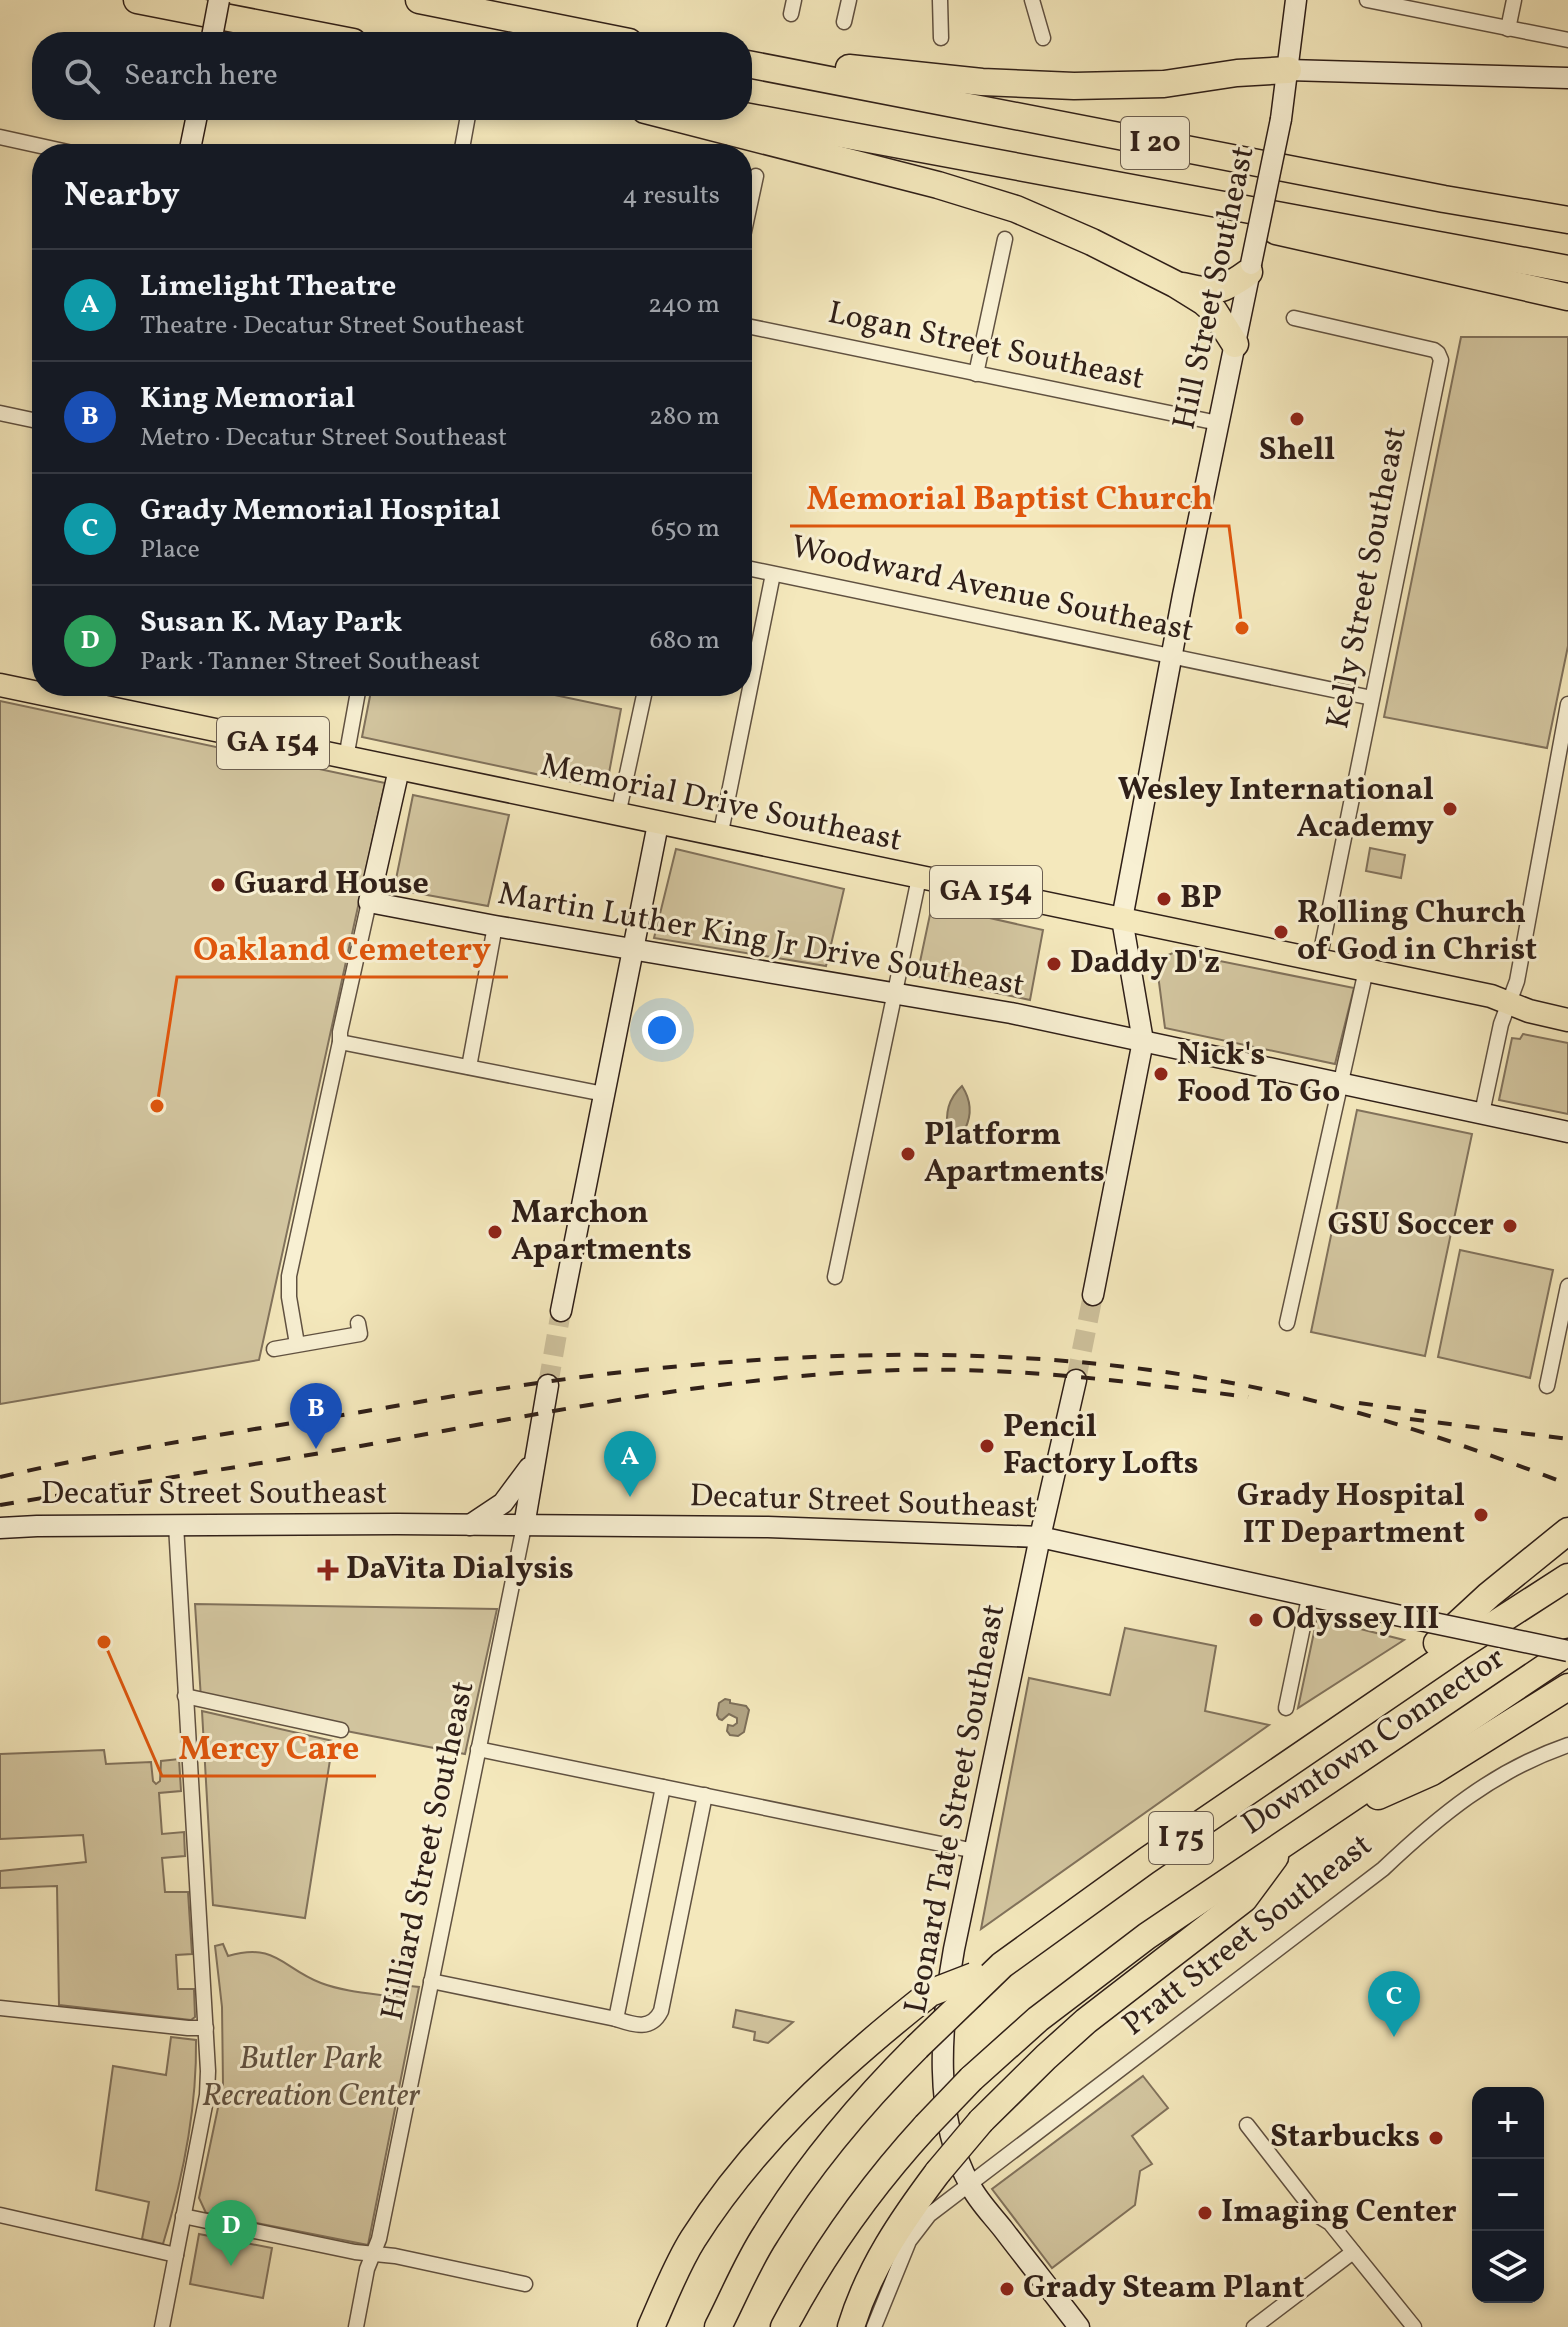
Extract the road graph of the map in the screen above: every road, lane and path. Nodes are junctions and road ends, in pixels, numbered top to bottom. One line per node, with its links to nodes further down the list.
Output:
1 (137, 0): 13 (highway)
2 (219, 0): 12 (street, bridge)
3 (419, 0): 14 (highway)
4 (849, 0): 10 (street)
5 (940, 0): 15 (street)
6 (1032, 0): 16 (street)
7 (1296, 0): 20 (street, Hill Street Southeast)
8 (1367, 0): 11 (street)
9 (1514, 0): 11 (street)
10 (844, 22)
11 (1508, 29): 17 (street)
12 (213, 32)
13 (302, 32)
14 (579, 32)
15 (941, 38)
16 (1043, 38)
17 (1568, 40)
18 (752, 62): 20 (highway)
19 (752, 63): 33 (highway, I 20)
20 (1288, 70): 21 (street); 35 (street, Hill Street Southeast, bridge)
21 (1568, 78)
22 (752, 117): 30 (highway, I 20)
23 (196, 120): 28 (street)
24 (467, 120): 29 (street)
25 (684, 120): 37 (highway)
26 (0, 137): 27 (street)
27 (32, 144)
28 (191, 144)
29 (463, 144)
30 (965, 157): 36 (highway, I 20); 38 (highway)
31 (756, 176): 32 (street)
32 (752, 195)
33 (1568, 217)
34 (1005, 239): 42 (street)
35 (1250, 268): 37 (highway); 41 (street, Hill Street Southeast)
36 (1568, 269)
37 (1175, 284): 41 (highway)
38 (1568, 297)
39 (1294, 318): 56 (street, Kelly Street Southeast)
40 (752, 327): 42 (street, Logan Street Southeast)
41 (1235, 344): 45 (street, Hill Street Southeast)
42 (976, 374): 45 (street, Logan Street Southeast)
43 (0, 413): 44 (street)
44 (32, 420)
45 (1218, 423): 48 (street, Hill Street Southeast)
46 (752, 569): 47 (street, Woodward Avenue Southeast)
47 (773, 574): 48 (street, Woodward Avenue Southeast); 49 (street)
48 (1171, 656): 56 (street, Woodward Avenue Southeast); 66 (street, Hill Street Southeast)
49 (752, 678)
50 (0, 685): 51 (main road, Memorial Drive Southeast / GA 154)
51 (32, 688)
52 (95, 696): 59 (main road, Memorial Drive Southeast / GA 154)
53 (357, 696): 59 (street)
54 (644, 696): 61 (street)
55 (748, 696): 63 (street)
56 (1372, 698): 69 (street, Kelly Street Southeast)
57 (1568, 704): 58 (street)
58 (1564, 739): 72 (street)
59 (346, 758): 60 (main road, Memorial Drive Southeast / GA 154)
60 (399, 769): 61 (main road, Memorial Drive Southeast / GA 154); 65 (street)
61 (618, 815): 62 (main road, Memorial Drive Southeast / GA 154)
62 (658, 824): 63 (main road, Memorial Drive Southeast / GA 154); 68 (street)
63 (720, 837): 64 (main road, Memorial Drive Southeast / GA 154)
64 (919, 878): 66 (main road, Memorial Drive Southeast / GA 154); 71 (street)
65 (369, 902): 67 (street, Martin Luther King Jr Drive Southeast); 75 (street)
66 (1122, 919): 69 (main road, Memorial Drive Southeast / GA 154); 74 (street, Hill Street Southeast)
67 (495, 926): 68 (street, Martin Luther King Jr Drive Southeast); 76 (street)
68 (633, 949): 71 (street, Martin Luther King Jr Drive Southeast); 78 (street)
69 (1319, 961): 70 (main road, Memorial Drive Southeast / GA 154)
70 (1366, 970): 72 (main road, Memorial Drive Southeast / GA 154); 77 (street)
71 (894, 992): 74 (street, Martin Luther King Jr Drive Southeast); 81 (street)
72 (1509, 1003): 73 (main road, Memorial Drive Southeast / GA 154); 79 (street)
73 (1568, 1020)
74 (1143, 1041): 77 (street, Martin Luther King Jr Drive Southeast); 83 (street, Hill Street Southeast)
75 (340, 1042): 76 (street); 87 (street)
76 (469, 1067): 78 (street)
77 (1340, 1083): 79 (street, Martin Luther King Jr Drive Southeast); 86 (street)
78 (604, 1094): 84 (street)
79 (1482, 1113): 80 (street, Martin Luther King Jr Drive Southeast)
80 (1568, 1132)
81 (835, 1277)
82 (1568, 1286): 91 (street)
83 (1093, 1295)
84 (561, 1311)
85 (358, 1323): 87 (street)
86 (1287, 1323)
87 (297, 1344): 88 (street)
88 (274, 1349)
89 (1076, 1380): 98 (street)
90 (548, 1385): 92 (street)
91 (1547, 1386)
92 (536, 1457): 94 (street); 95 (street)
93 (176, 1525): 94 (street, Decatur Street Southeast); 96 (street, Decatur Street Southeast); 103 (street)
94 (469, 1526): 95 (street, Decatur Street Southeast)
95 (524, 1526): 98 (street, Decatur Street Southeast); 108 (street, Hilliard Street Southeast)
96 (0, 1528)
97 (1568, 1531): 105 (highway)
98 (1040, 1537): 100 (street, Decatur Street Southeast); 113 (street, Leonard Tate Street Southeast)
99 (1568, 1577): 105 (highway, Downtown Connector / I 75)
100 (1309, 1598): 101 (street, Decatur Street Southeast, bridge); 104 (street)
101 (1568, 1652): 111 (highway, Downtown Connector / I 75)
102 (1568, 1687): 111 (highway)
103 (185, 1696): 106 (street); 118 (street)
104 (1286, 1708)
105 (1363, 1713): 115 (highway, Downtown Connector / I 75)
106 (341, 1730)
107 (1568, 1745): 120 (street, Pratt Street Southeast)
108 (478, 1749): 109 (street); 114 (street, Hilliard Street Southeast)
109 (663, 1787): 110 (street); 117 (street)
110 (705, 1795): 113 (street); 117 (street)
111 (1320, 1821): 112 (highway, Downtown Connector / I 75)
112 (1284, 1844): 131 (highway, Downtown Connector / I 75, bridge); 132 (highway, bridge)
113 (975, 1851): 120 (street, Leonard Tate Street Southeast)
114 (431, 1981): 117 (street); 124 (street, Hilliard Street Southeast)
115 (972, 1985): 129 (highway, bridge); 130 (highway, Downtown Connector / I 75, bridge)
116 (0, 2008): 118 (street)
117 (616, 2019)
118 (206, 2028): 122 (street)
119 (1247, 2125): 123 (street)
120 (970, 2185): 133 (street, Pratt Street Southeast); 134 (street, Leonard Tate Street Southeast)
121 (0, 2215): 125 (street)
122 (183, 2216): 124 (street); 125 (street)
123 (1353, 2252): 135 (street); 136 (street)
124 (373, 2254): 126 (street); 128 (street, Hilliard Street Southeast)
125 (176, 2255): 127 (street)
126 (525, 2284)
127 (162, 2327)
128 (356, 2327)
129 (651, 2327)
130 (718, 2327)
131 (784, 2327)
132 (851, 2327)
133 (874, 2327)
134 (1079, 2327)
135 (1254, 2327)
136 (1414, 2327)

